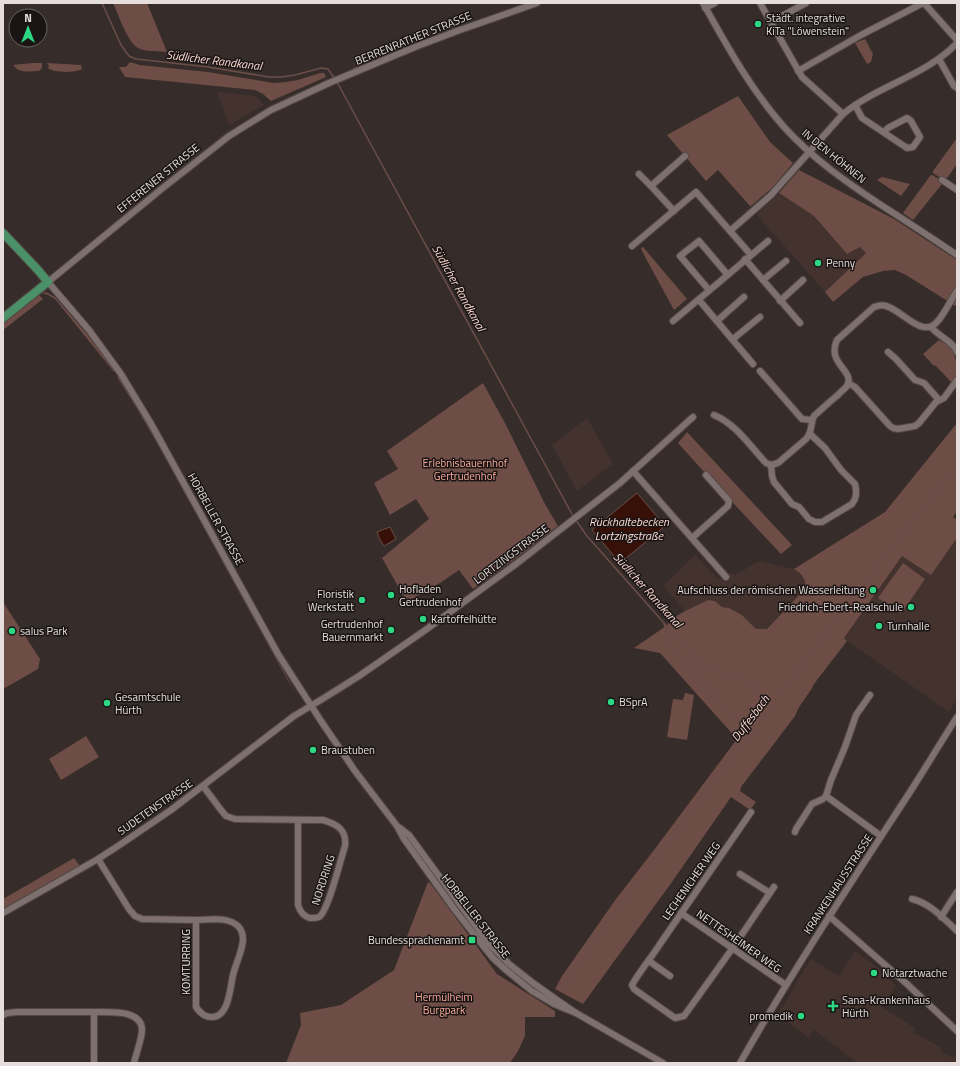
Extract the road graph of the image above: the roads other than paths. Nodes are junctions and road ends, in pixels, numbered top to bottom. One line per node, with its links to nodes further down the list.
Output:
1 (538, 3): 10 (street, BERRENRATHER STRASSE)
2 (715, 3): 6 (street)
3 (760, 3): 7 (street)
4 (806, 3): 7 (street)
5 (923, 3): 8 (street); 9 (street)
6 (704, 6): 15 (street, IN DEN HÖHNEN)
7 (771, 22): 9 (street)
8 (939, 58): 11 (street); 12 (street)
9 (798, 71): 13 (street)
10 (342, 78): 33 (street, EFFERENER STRASSE)
11 (957, 88)
12 (855, 105): 13 (street); 14 (street)
13 (844, 114): 15 (street)
14 (884, 132): 14 (street)
15 (809, 152): 22 (street); 27 (street, IN DEN HÖHNEN)
16 (685, 156): 19 (street)
17 (639, 174): 19 (street)
18 (942, 180): 20 (street)
19 (650, 186): 21 (street)
20 (957, 190)
21 (674, 211): 22 (street); 25 (street)
22 (730, 231): 26 (street)
23 (3, 233): 33 (main road, HORBELLER STRASSE)
24 (768, 241): 26 (street)
25 (632, 246)
26 (751, 255): 28 (street)
27 (957, 255)
28 (745, 259): 30 (street); 31 (street)
29 (786, 261): 31 (street)
30 (728, 274): 34 (street); 34 (street)
31 (763, 280): 38 (street)
32 (803, 280): 38 (street)
33 (48, 282): 40 (main road, EFFERENER STRASSE); 63 (street, HORBELLER STRASSE)
34 (709, 290): 37 (street)
35 (957, 291): 44 (street)
36 (744, 297): 42 (street)
37 (699, 300): 41 (street); 42 (street)
38 (780, 300): 43 (street)
39 (760, 317): 45 (street)
40 (3, 318)
41 (673, 321)
42 (717, 321): 45 (street)
43 (800, 323)
44 (931, 327): 47 (street); 51 (street)
45 (733, 340): 48 (street)
46 (888, 352): 52 (street)
47 (957, 352)
48 (753, 364)
49 (760, 371): 55 (street)
50 (957, 380): 52 (street)
51 (848, 383): 52 (street); 55 (street)
52 (939, 400)
53 (714, 415): 57 (street)
54 (693, 417): 58 (street, LORTZINGSTRASSE)
55 (812, 420): 56 (street)
56 (810, 434): 57 (street); 57 (street)
57 (771, 465)
58 (633, 471): 60 (street); 63 (street, LORTZINGSTRASSE)
59 (706, 475): 60 (street)
60 (692, 538): 61 (street)
61 (726, 577)
62 (870, 695): 66 (street)
63 (311, 706): 65 (street, SUDETENSTRASSE); 92 (street, HORBELLER STRASSE)
64 (957, 717): 70 (street, KRANKENHAUSSTRASSE)
65 (203, 786): 68 (street, NORDRING); 71 (street, SUDETENSTRASSE)
66 (826, 796): 69 (street); 70 (street)
67 (751, 812): 78 (street, LECHENICHER WEG)
68 (298, 820): 68 (street, NORDRING)
69 (795, 832)
70 (881, 836): 79 (street, KRANKENHAUSSTRASSE)
71 (98, 859): 77 (street, SUDETENSTRASSE); 81 (street, KOMTURRING)
72 (740, 874): 75 (street)
73 (774, 887): 75 (street)
74 (957, 892): 80 (street)
75 (770, 893): 83 (street)
76 (912, 899): 80 (street)
77 (3, 913)
78 (681, 913): 83 (street, NETTESHEIMER WEG); 84 (street, LECHENICHER WEG)
79 (830, 916): 86 (street, KRANKENHAUSSTRASSE); 89 (street)
80 (941, 917): 82 (street)
81 (196, 920): 81 (street, KOMTURRING)
82 (957, 931)
83 (732, 948): 84 (street, LECHENICHER WEG); 86 (street, NETTESHEIMER WEG)
84 (649, 961): 85 (street)
85 (670, 976)
86 (786, 985): 93 (street, KRANKENHAUSSTRASSE)
87 (94, 1012): 88 (street); 90 (street); 91 (street)
88 (3, 1015)
89 (957, 1031)
90 (94, 1063)
91 (134, 1063)
92 (663, 1063)
93 (740, 1063)

